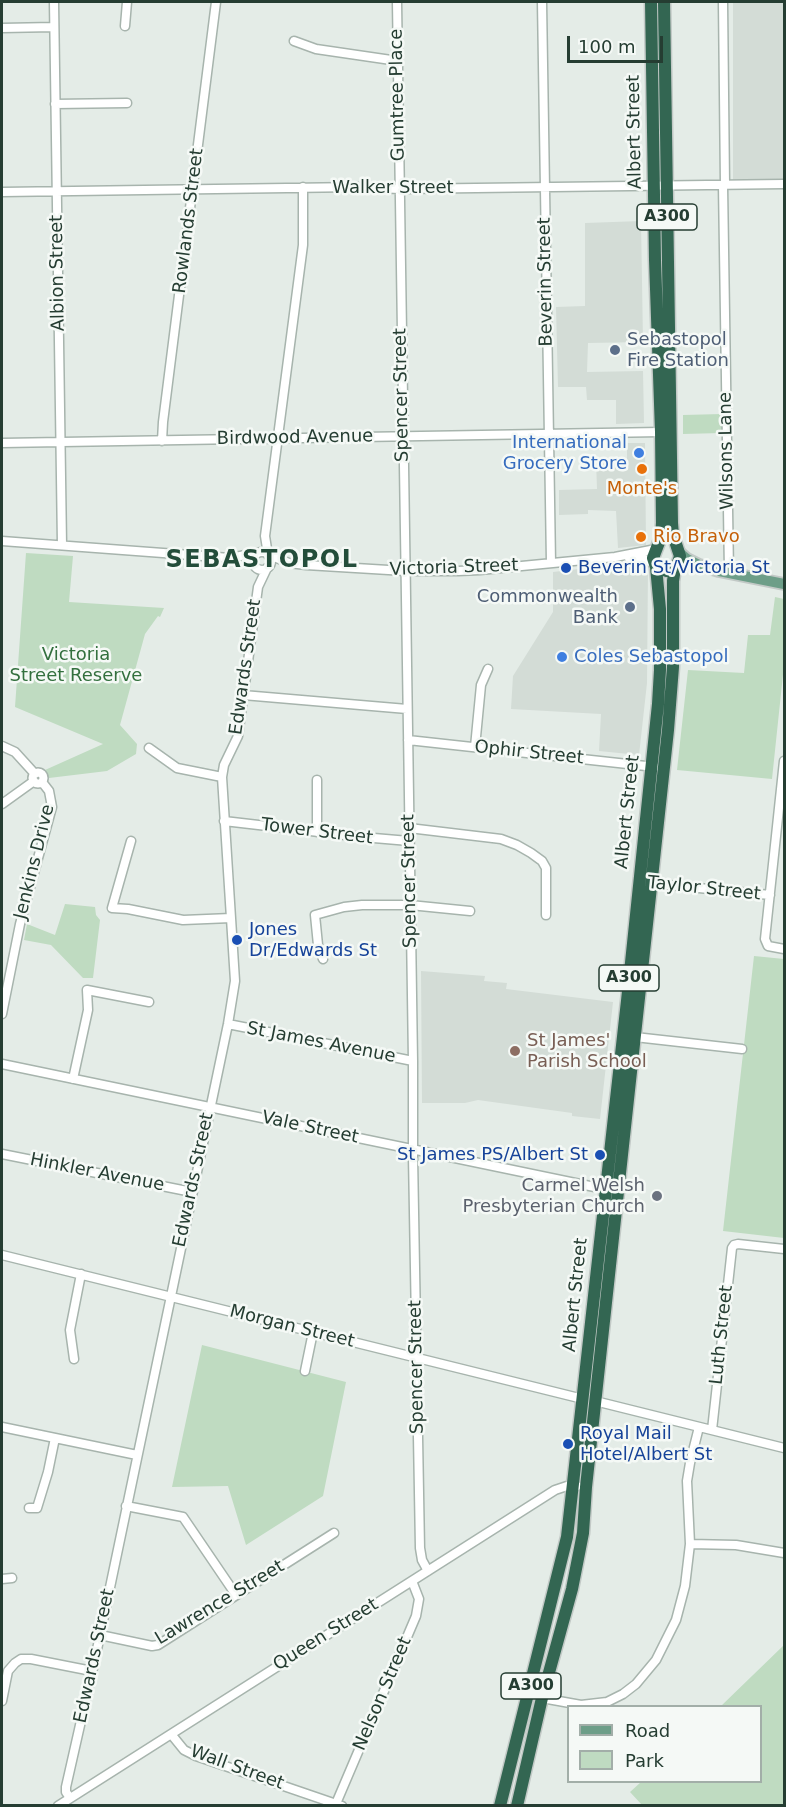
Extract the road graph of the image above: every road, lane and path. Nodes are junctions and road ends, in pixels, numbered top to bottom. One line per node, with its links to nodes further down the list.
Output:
1 (54, 2): 10 (street, Albion Street)
2 (127, 2): 9 (street)
3 (216, 2): 22 (street, Rowlands Street)
4 (397, 2): 13 (street, Gumtree Place)
5 (542, 2): 21 (street, Beverin Street)
6 (651, 2): 18 (highway, Albert Street / A300)
7 (664, 2): 19 (highway, Albert Street / A300)
8 (723, 2): 17 (street, Wilsons Lane)
9 (125, 26)
10 (54, 27): 11 (street); 15 (street, Albion Street)
11 (2, 28)
12 (294, 41): 13 (street)
13 (398, 61): 23 (street, Gumtree Place)
14 (127, 103): 15 (street)
15 (55, 104): 24 (street, Albion Street)
16 (784, 184): 17 (street, Walker Street)
17 (724, 185): 19 (street, Walker Street); 49 (street, Wilsons Lane)
18 (654, 186): 19 (street, Walker Street); 21 (street, Walker Street); 26 (highway, Albert Street / A300)
19 (667, 186): 37 (highway, Albert Street / A300)
20 (303, 188): 22 (street, Walker Street); 23 (street, Walker Street); 29 (street)
21 (545, 188): 23 (street, Walker Street); 27 (street, Beverin Street)
22 (193, 189): 24 (street, Walker Street); 30 (street, Rowlands Street)
23 (399, 189): 28 (street, Spencer Street)
24 (57, 191): 25 (street, Walker Street); 31 (street, Albion Street)
25 (2, 192)
26 (661, 432): 27 (street, Birdwood Avenue); 36 (highway, Albert Street / A300)
27 (549, 435): 28 (street, Birdwood Avenue); 43 (street, Beverin Street)
28 (403, 436): 29 (street, Birdwood Avenue); 48 (street, Spencer Street)
29 (277, 438): 30 (street, Birdwood Avenue); 33 (street)
30 (162, 441): 31 (street, Birdwood Avenue)
31 (60, 442): 32 (street, Birdwood Avenue); 35 (street, Albion Street)
32 (2, 443)
33 (265, 536): 38 (street); 39 (street)
34 (2, 541): 35 (street)
35 (62, 545): 41 (street)
36 (656, 549): 37 (highway); 40 (street, Victoria Street); 44 (highway)
37 (678, 550): 47 (highway); 49 (main road)
38 (257, 553): 39 (street); 41 (street); 45 (street)
39 (268, 555): 42 (street, Victoria Street); 46 (street)
40 (615, 557): 43 (street, Victoria Street); 44 (street, Victoria Street)
41 (230, 558): 45 (street)
42 (293, 563): 46 (street, Victoria Street); 48 (street, Victoria Street)
43 (550, 563): 48 (street, Victoria Street)
44 (655, 566): 47 (highway); 60 (highway, Albert Street / A300)
45 (255, 567): 46 (street); 51 (street, Edwards Street)
46 (268, 567): 51 (street, Edwards Street)
47 (675, 568): 49 (main road); 60 (highway, Albert Street / A300)
48 (405, 571): 54 (street, Spencer Street)
49 (724, 572): 50 (main road)
50 (784, 584)
51 (258, 587): 53 (street, Edwards Street)
52 (488, 669): 57 (street)
53 (243, 694): 54 (street); 61 (street, Edwards Street)
54 (407, 709): 55 (street, Spencer Street)
55 (408, 740): 57 (street, Ophir Street); 66 (street, Spencer Street)
56 (2, 746): 62 (street, Jenkins Drive)
57 (475, 747): 60 (street, Ophir Street)
58 (149, 748): 61 (street)
59 (784, 761): 72 (street)
60 (658, 767): 70 (highway, Albert Street / A300); 71 (highway, Albert Street / A300)
61 (222, 777): 65 (street, Edwards Street)
62 (37, 779): 64 (street); 80 (street, Jenkins Drive)
63 (317, 780): 67 (street)
64 (2, 804)
65 (224, 821): 67 (street, Tower Street); 76 (street, Edwards Street)
66 (409, 828): 69 (street, Spencer Street); 75 (street)
67 (317, 832): 69 (street, Tower Street)
68 (131, 841): 76 (street)
69 (409, 841): 73 (street, Spencer Street)
70 (639, 882): 71 (street, Taylor Street); 90 (highway, Albert Street / A300)
71 (652, 884): 72 (street, Taylor Street); 82 (highway, Albert Street / A300)
72 (770, 895): 77 (street)
73 (411, 905): 74 (street); 78 (street); 84 (street, Spencer Street)
74 (471, 911)
75 (546, 915)
76 (231, 918): 81 (street, Edwards Street)
77 (784, 949)
78 (322, 959)
79 (149, 1002): 86 (street)
80 (2, 1014)
81 (228, 1024): 84 (street, St James Avenue); 87 (street, Edwards Street)
82 (635, 1037): 83 (street); 90 (highway, Albert Street / A300)
83 (742, 1049)
84 (413, 1061): 88 (street, Spencer Street)
85 (2, 1064): 86 (street, Vale Street)
86 (73, 1079): 87 (street, Vale Street)
87 (209, 1107): 88 (street, Vale Street); 91 (street, Edwards Street)
88 (413, 1149): 90 (street, Vale Street); 97 (street, Spencer Street)
89 (2, 1154): 91 (street, Hinkler Avenue)
90 (612, 1190): 100 (highway, Albert Street / A300)
91 (192, 1192): 95 (street, Edwards Street)
92 (784, 1249): 103 (street, Luth Street)
93 (2, 1255): 94 (street, Morgan Street)
94 (81, 1274): 95 (street, Morgan Street); 98 (street)
95 (170, 1296): 96 (street, Morgan Street); 106 (street, Edwards Street)
96 (313, 1332): 97 (street, Morgan Street); 99 (street)
97 (417, 1358): 100 (street, Morgan Street); 114 (street, Spencer Street)
98 (74, 1359)
99 (305, 1371)
100 (589, 1400): 102 (street, Morgan Street); 107 (highway, Albert Street / A300); 108 (highway, Albert Street / A300)
101 (2, 1427): 104 (street)
102 (699, 1427): 103 (street, Morgan Street); 112 (street)
103 (711, 1430): 105 (street, Morgan Street)
104 (55, 1438): 106 (street); 110 (street)
105 (784, 1448)
106 (137, 1455): 109 (street, Edwards Street)
107 (573, 1486): 108 (street, Queen Street); 114 (street, Queen Street); 124 (highway, Albert Street / A300)
108 (586, 1487): 121 (highway, Albert Street / A300)
109 (126, 1506): 118 (street); 119 (street, Edwards Street)
110 (29, 1508)
111 (334, 1533): 118 (street, Lawrence Street)
112 (690, 1544): 113 (street); 121 (street)
113 (784, 1553)
114 (428, 1571): 117 (street, Queen Street)
115 (12, 1578): 116 (street)
116 (2, 1579)
117 (412, 1581): 123 (street, Queen Street); 129 (street, Nelson Street)
118 (236, 1595): 119 (street, Lawrence Street)
119 (100, 1635): 120 (street, Edwards Street)
120 (92, 1671): 122 (street); 126 (street, Edwards Street)
121 (542, 1698): 125 (highway, Albert Street / A300)
122 (2, 1701)
123 (171, 1734): 127 (street, Queen Street); 129 (street, Wall Street)
124 (512, 1764): 125 (highway); 131 (highway, Albert Street / A300)
125 (526, 1767): 132 (highway, Albert Street / A300)
126 (71, 1770): 127 (street); 128 (street, Edwards Street)
127 (79, 1792): 128 (street, Queen Street)
128 (70, 1798): 130 (street, Queen Street)
129 (338, 1805)
130 (58, 1806)
131 (500, 1806)
132 (517, 1806)

